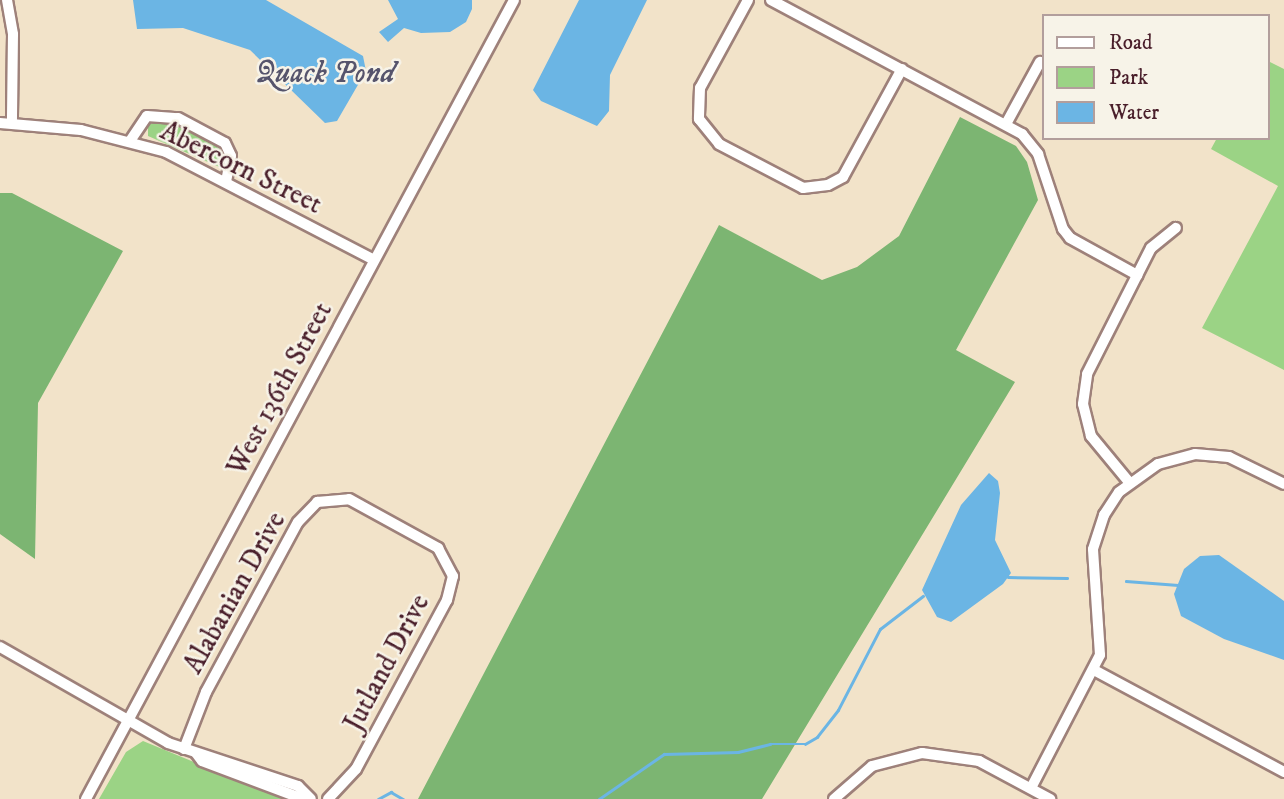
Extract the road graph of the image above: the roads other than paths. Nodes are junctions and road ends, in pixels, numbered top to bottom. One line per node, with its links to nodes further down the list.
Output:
1 (7, 0): 7 (street)
2 (514, 0): 13 (street, West 136th Street)
3 (748, 0): 6 (street)
4 (772, 0): 6 (street)
5 (1040, 62): 9 (street)
6 (902, 69): 9 (street)
7 (12, 122): 8 (street, Abercorn Street); 10 (street, Abercorn Street)
8 (0, 123)
9 (1006, 124): 14 (street)
10 (130, 141): 11 (street, Abercorn Street); 11 (street)
11 (226, 181): 13 (street, Abercorn Street)
12 (1176, 228): 14 (street)
13 (374, 260): 20 (street, West 136th Street)
14 (1138, 275): 15 (street)
15 (1129, 482): 16 (street); 19 (street)
16 (1284, 484)
17 (395, 523): 21 (street, Alabanian Drive); 28 (street, Jutland Drive)
18 (0, 647): 20 (street)
19 (1094, 670): 23 (street); 24 (street)
20 (128, 721): 21 (street); 25 (street, West 136th Street)
21 (184, 749): 22 (street)
22 (196, 753): 26 (street); 27 (street)
23 (1284, 772)
24 (1031, 788): 29 (street); 30 (street)
25 (86, 799)
26 (303, 799)
27 (312, 799)
28 (328, 799)
29 (834, 799)
30 (1050, 799)

